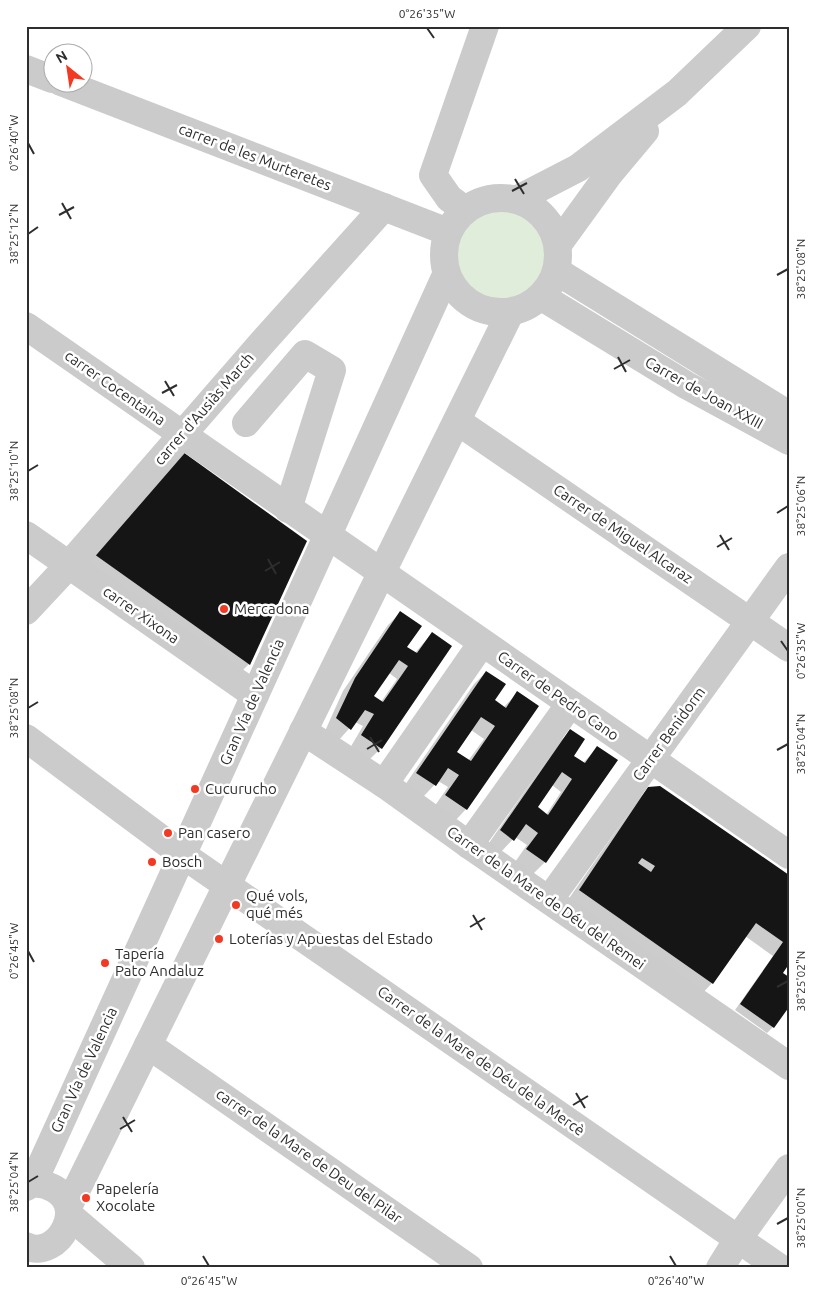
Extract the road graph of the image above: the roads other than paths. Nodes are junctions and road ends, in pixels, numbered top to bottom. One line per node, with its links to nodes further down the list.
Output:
1 (485, 26): 9 (street)
2 (747, 26): 6 (street)
3 (26, 69): 4 (street)
4 (42, 75)
5 (87, 92): 8 (street, carrer de les Murteretes)
6 (676, 93): 7 (street); 11 (street)
7 (518, 199): 9 (street); 11 (street)
8 (384, 207): 10 (street, carrer de les Murteretes); 20 (street, carrer d'Ausiàs March)
9 (465, 210): 10 (street)
10 (448, 232): 13 (street)
11 (559, 243): 12 (street)
12 (558, 272): 14 (street); 17 (street, Carrer de Joan XXIII)
13 (446, 275): 15 (street); 24 (street, Gran Vía de Valencia)
14 (542, 297): 15 (street); 21 (street, Carrer de Joan XXIII)
15 (510, 313): 18 (street)
16 (26, 326): 20 (street, carrer Cocentaina)
17 (789, 415)
18 (456, 421): 27 (street); 29 (street, Carrer de Miguel Alcaraz)
19 (246, 423): 22 (street)
20 (182, 434): 22 (street, carrer Cocentaina); 25 (street, carrer d'Ausiàs March)
21 (789, 441)
22 (288, 508): 24 (street, carrer Cocentaina)
23 (26, 534): 25 (street, carrer Xixona)
24 (327, 536): 27 (street, Carrer de Pedro Cano); 32 (street, Gran Vía de Valencia)
25 (69, 565): 28 (street, carrer d'Ausiàs March); 32 (street, carrer Xixona)
26 (789, 567): 29 (street, Carrer Benidorm)
27 (382, 574): 30 (street, Carrer de Pedro Cano); 34 (street)
28 (26, 611)
29 (750, 621): 31 (street, Carrer de Miguel Alcaraz); 36 (street, Carrer Benidorm)
30 (482, 644): 33 (street, Carrer de Pedro Cano); 37 (street)
31 (789, 648)
32 (255, 695): 39 (street, Gran Vía de Valencia)
33 (570, 704): 36 (street, Carrer de Pedro Cano); 38 (street)
34 (303, 731): 37 (street, Carrer de la Mare de Déu del Remei); 41 (street)
35 (26, 738): 39 (street, Carrer de la Mare de Déu de la Mercè)
36 (651, 760): 40 (street, Carrer de Pedro Cano); 42 (street, Carrer Benidorm)
37 (384, 784): 38 (street, Carrer de la Mare de Déu del Remei)
38 (469, 845): 42 (street, Carrer de la Mare de Déu del Remei)
39 (183, 854): 41 (street, Carrer de la Mare de Déu de la Mercè); 46 (street, Gran Vía de Valencia)
40 (789, 855)
41 (227, 886): 43 (street); 48 (street, Carrer de la Mare de Déu de la Mercè)
42 (548, 900): 44 (street, Carrer de la Mare de Déu del Remei)
43 (148, 1045): 47 (street); 51 (street, carrer de la Mare de Deu del Pilar)
44 (789, 1066)
45 (789, 1168): 48 (street)
46 (30, 1185): 47 (street)
47 (70, 1210): 49 (street); 50 (street)
48 (738, 1239): 52 (street); 53 (street, Carrer de la Mare de Déu de la Mercè)
49 (38, 1253)
50 (131, 1268)
51 (469, 1268)
52 (720, 1268)
53 (780, 1268)

